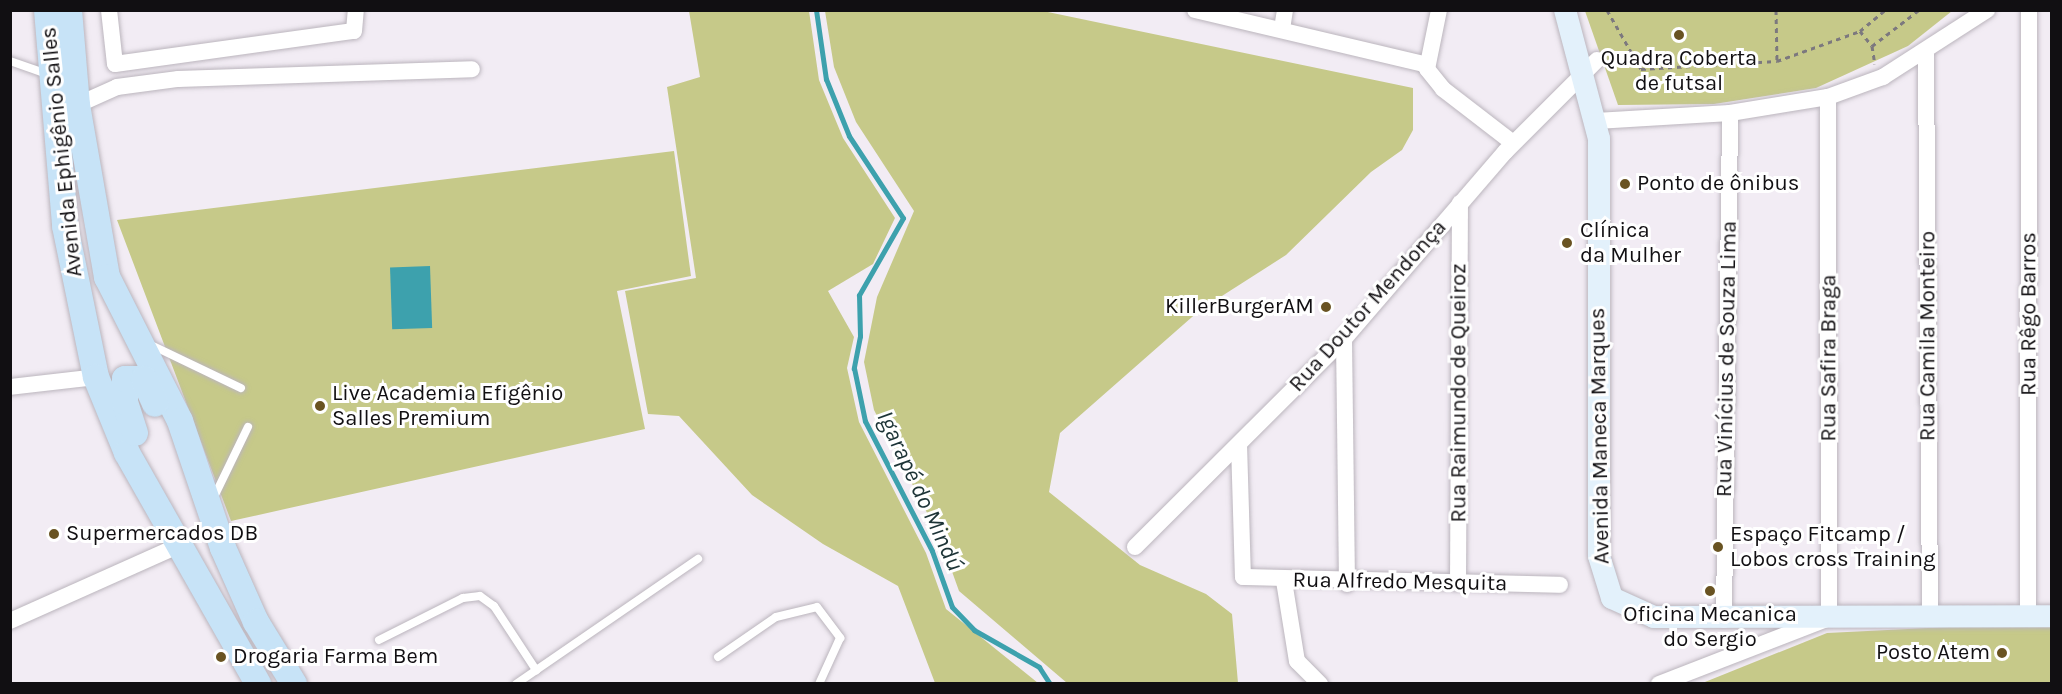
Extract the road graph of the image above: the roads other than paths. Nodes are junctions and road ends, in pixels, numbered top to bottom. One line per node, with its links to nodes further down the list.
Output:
1 (47, 10): 18 (main road, Avenida Ephigênio Salles)
2 (69, 10): 20 (main road, Avenida Ephigênio Salles)
3 (109, 10): 4 (street)
4 (356, 10)
5 (1195, 10): 12 (street)
6 (1286, 10): 12 (street)
7 (1439, 10): 15 (street)
8 (1565, 10): 16 (main road, Avenida Maneca Marques)
9 (1577, 10): 16 (main road, Avenida Maneca Marques)
10 (1987, 10): 13 (street)
11 (2029, 10): 44 (street, Rua Rêgo Barros)
12 (1281, 29): 15 (street)
13 (1926, 54): 19 (street); 46 (street, Rua Camila Monteiro)
14 (10, 61): 18 (lane)
15 (1425, 64): 23 (street)
16 (1590, 64): 22 (main road, Avenida Maneca Marques); 23 (street, Rua Doutor Mendonça)
17 (472, 69): 20 (street)
18 (53, 76): 27 (main road, Avenida Ephigênio Salles)
19 (1828, 97): 21 (street); 43 (street, Rua Safira Braga)
20 (77, 105): 25 (main road, Avenida Ephigênio Salles)
21 (1730, 113): 22 (street); 45 (street, Rua Vinícius de Souza Lima)
22 (1603, 120): 45 (main road, Avenida Maneca Marques)
23 (1514, 143): 24 (street, Rua Doutor Mendonça)
24 (1460, 203): 26 (street, Rua Doutor Mendonça); 39 (street, Rua Raimundo de Queiroz)
25 (135, 337): 29 (lane); 32 (main road, Avenida Ephigênio Salles)
26 (1344, 339): 31 (street, Rua Doutor Mendonça); 40 (street)
27 (96, 377): 28 (street); 33 (main road, Avenida Ephigênio Salles)
28 (10, 387)
29 (241, 388)
30 (248, 427): 32 (lane)
31 (1239, 444): 35 (street, Rua Doutor Mendonça); 38 (street, Rua Alfredo Mesquita)
32 (211, 512): 36 (main road, Avenida Ephigênio Salles)
33 (166, 516): 34 (main road, Avenida Ephigênio Salles); 36 (main road)
34 (180, 545): 48 (street); 52 (main road, Avenida Ephigênio Salles)
35 (1135, 547)
36 (223, 548): 53 (main road, Avenida Ephigênio Salles)
37 (698, 559): 51 (lane)
38 (1284, 581): 40 (street, Rua Alfredo Mesquita); 56 (street)
39 (1458, 583): 40 (street, Rua Alfredo Mesquita); 41 (street, Rua Alfredo Mesquita)
40 (1347, 584)
41 (1560, 585)
42 (2052, 606): 44 (main road, Avenida Maneca Marques)
43 (1829, 611): 45 (main road, Avenida Maneca Marques); 46 (main road, Avenida Maneca Marques); 57 (street)
44 (2028, 611): 46 (main road, Avenida Maneca Marques); 47 (main road, Avenida Maneca Marques)
45 (1724, 612)
46 (1930, 612)
47 (2052, 616)
48 (10, 621)
49 (379, 640): 51 (lane)
50 (718, 657): 55 (lane)
51 (536, 670): 54 (lane)
52 (258, 684)
53 (294, 684)
54 (516, 684)
55 (819, 684)
56 (1320, 684)
57 (1659, 684)

